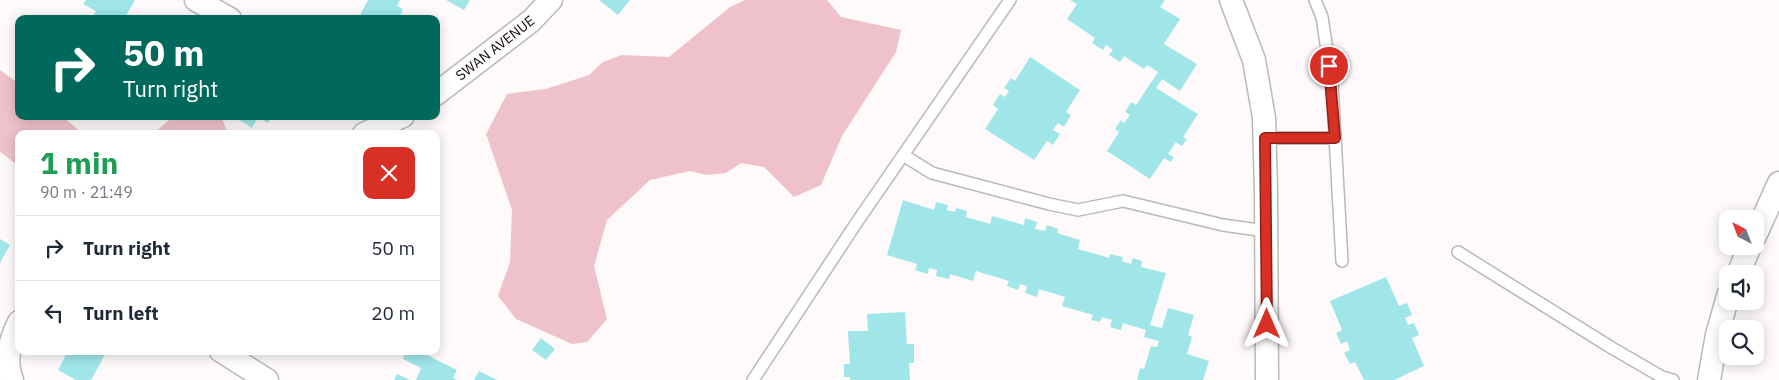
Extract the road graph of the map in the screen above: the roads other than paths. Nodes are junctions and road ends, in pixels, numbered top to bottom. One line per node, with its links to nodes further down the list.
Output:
1 (196, 0): 6 (street)
2 (551, 0): 7 (street, SWAN AVENUE)
3 (1010, 0): 12 (lane)
4 (1231, 0): 10 (street)
5 (1315, 0): 11 (lane)
6 (223, 15)
7 (440, 91)
8 (394, 120): 9 (street)
9 (373, 130)
10 (1265, 138): 11 (lane); 15 (street)
11 (1335, 138): 17 (lane)
12 (903, 155): 15 (lane); 24 (lane)
13 (1779, 184): 14 (street)
14 (1764, 216)
15 (1266, 231): 25 (street)
16 (1458, 252): 26 (lane)
17 (1342, 261)
18 (1724, 310): 27 (street)
19 (15, 332): 21 (street)
20 (227, 355): 23 (street)
21 (4, 359): 22 (street)
22 (12, 380)
23 (266, 380)
24 (753, 380)
25 (1267, 380)
26 (1673, 380)
27 (1709, 380)

